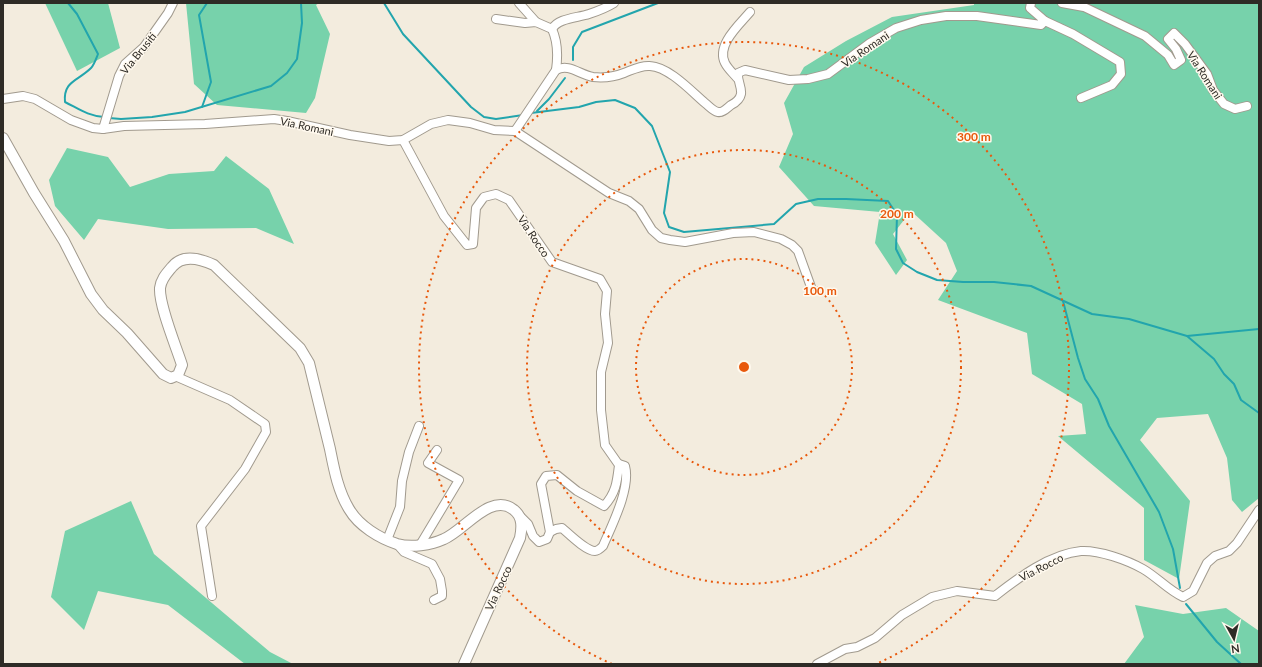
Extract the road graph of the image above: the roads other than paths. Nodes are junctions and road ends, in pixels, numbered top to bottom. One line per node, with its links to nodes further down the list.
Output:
1 (173, 3): 16 (street, Via Brusiti)
2 (519, 3): 9 (street)
3 (614, 3): 10 (street)
4 (1030, 3): 8 (street)
5 (1062, 3): 15 (street, Via Romani)
6 (750, 12): 12 (street)
7 (496, 19): 9 (street)
8 (1045, 21): 12 (street, Via Romani); 13 (street)
9 (536, 22): 10 (street)
10 (552, 29): 11 (street)
11 (556, 70): 12 (street); 17 (street)
12 (737, 78)
13 (1081, 98)
14 (3, 99): 16 (street, Via Romani)
15 (1247, 106)
16 (104, 127): 19 (street, Via Romani)
17 (515, 131): 19 (street, Via Romani); 20 (street)
18 (3, 138): 21 (street)
19 (403, 140): 24 (street, Via Rocco)
20 (812, 287)
21 (175, 376): 28 (street); 31 (street)
22 (419, 426): 28 (street)
23 (437, 450): 30 (street)
24 (619, 464): 27 (street, Via Rocco); 27 (street)
25 (515, 510): 27 (street, Via Rocco); 30 (street); 33 (street, Via Rocco)
26 (1259, 510): 34 (street, Via Rocco)
27 (550, 532)
28 (387, 540): 29 (street)
29 (397, 544): 30 (street); 32 (street)
30 (420, 545)
31 (212, 596)
32 (434, 600)
33 (464, 664)
34 (817, 664)

